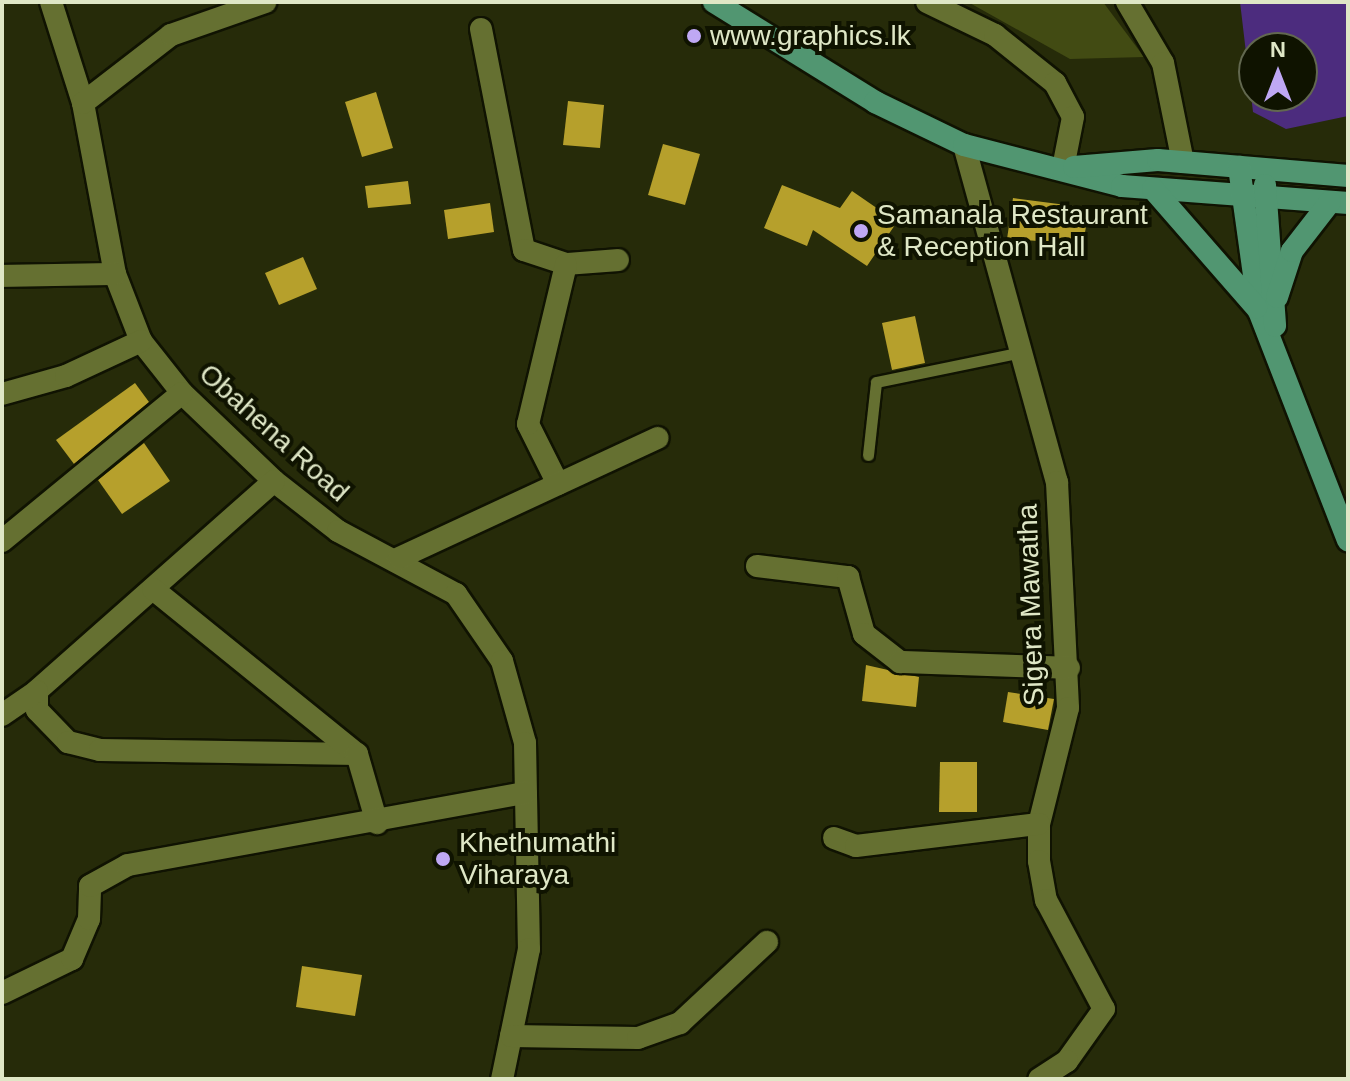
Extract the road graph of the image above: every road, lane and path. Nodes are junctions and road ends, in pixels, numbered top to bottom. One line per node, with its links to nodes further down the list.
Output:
1 (51, 2): 7 (street, Obahena Road)
2 (265, 2): 7 (street)
3 (714, 2): 8 (main road)
4 (927, 2): 11 (street)
5 (1127, 2): 9 (street)
6 (481, 29): 19 (street)
7 (83, 103): 20 (street, Obahena Road)
8 (964, 145): 11 (main road); 24 (street, Sigera Mawatha)
9 (1183, 162): 10 (main road); 11 (main road)
10 (1239, 167): 12 (main road); 15 (main road)
11 (1063, 168): 14 (main road)
12 (1265, 169): 13 (main road); 16 (main road)
13 (1348, 176)
14 (1153, 189): 15 (main road); 22 (main road)
15 (1239, 195): 16 (main road); 22 (main road)
16 (1264, 197): 17 (main road); 22 (main road)
17 (1339, 202): 22 (main road)
18 (618, 260): 19 (street)
19 (566, 264): 30 (street)
20 (115, 274): 21 (street); 23 (street, Obahena Road)
21 (2, 276)
22 (1266, 311): 31 (main road)
23 (141, 341): 25 (street, Obahena Road); 26 (street)
24 (1027, 351): 28 (lane); 36 (street, Sigera Mawatha)
25 (182, 393): 29 (street, Obahena Road); 32 (street)
26 (2, 394)
27 (657, 438): 30 (street)
28 (868, 455)
29 (274, 481): 33 (street, Obahena Road); 35 (street)
30 (558, 484): 33 (street)
31 (1348, 540)
32 (2, 541)
33 (399, 558): 40 (street, Obahena Road)
34 (757, 566): 36 (street)
35 (153, 589): 37 (street); 39 (street)
36 (1069, 668): 42 (street, Sigera Mawatha)
37 (37, 691): 38 (street); 39 (street)
38 (2, 715)
39 (357, 754): 41 (street)
40 (526, 793): 41 (street); 46 (street, Obahena Road)
41 (377, 823): 45 (street)
42 (1039, 824): 43 (street); 47 (street, Sigera Mawatha)
43 (834, 838)
44 (767, 942): 46 (street)
45 (2, 993)
46 (511, 1036): 48 (street, Obahena Road)
47 (1073, 1070): 49 (street, Sigera Mawatha)
48 (502, 1079)
49 (1039, 1079)

